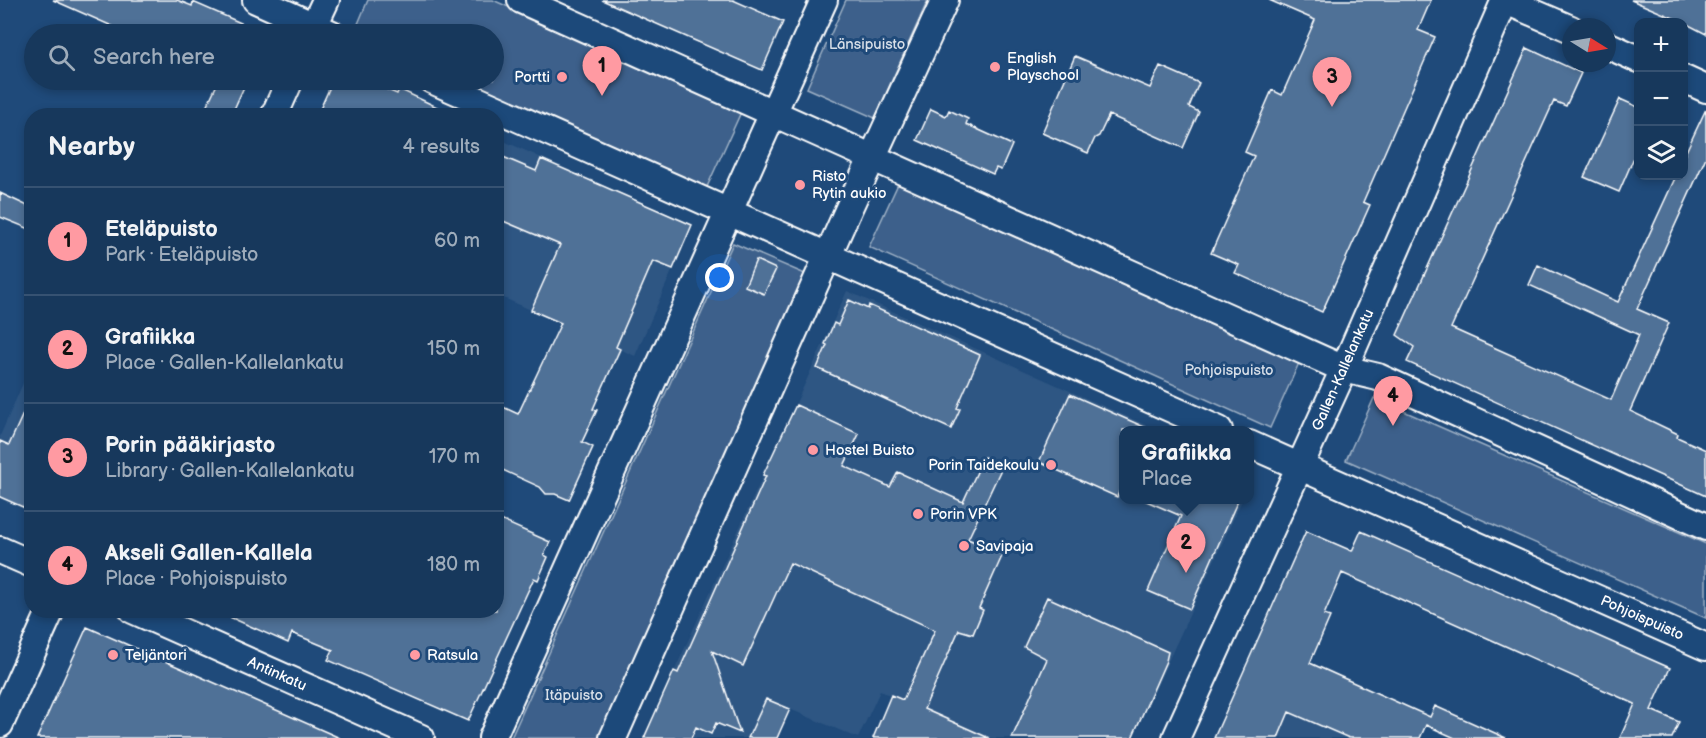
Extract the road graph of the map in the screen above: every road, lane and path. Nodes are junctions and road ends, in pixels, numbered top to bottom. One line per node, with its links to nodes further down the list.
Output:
1 (255, 0): 7 (street)
2 (326, 0): 8 (street)
3 (521, 0): 19 (street)
4 (824, 0): 19 (street)
5 (945, 0): 20 (street)
6 (1505, 0): 9 (street); 23 (street, Gallen-Kallelankatu)
7 (303, 24)
8 (321, 24)
9 (1562, 25)
10 (1616, 49): 11 (street)
11 (1634, 57)
12 (1688, 81): 13 (street)
13 (1706, 89)
14 (286, 90): 16 (street)
15 (454, 90): 17 (street)
16 (278, 108)
17 (495, 108)
18 (504, 112): 21 (street)
19 (774, 113): 20 (street); 21 (street)
20 (873, 158): 22 (street); 23 (street)
21 (729, 212): 22 (street); 35 (street)
22 (827, 257): 24 (street); 36 (street)
23 (1344, 369): 26 (street, Gallen-Kallelankatu); 27 (street)
24 (1210, 426)
25 (1254, 446): 26 (street, Pohjoispuisto)
26 (1299, 466): 32 (street, Pohjoispuisto); 37 (street, Gallen-Kallelankatu)
27 (1706, 527)
28 (0, 550): 29 (street)
29 (24, 560)
30 (47, 618): 33 (street)
31 (151, 618): 34 (street, Antinkatu)
32 (1706, 647)
33 (0, 724)
34 (421, 738)
35 (492, 738)
36 (613, 738)
37 (1176, 738)

